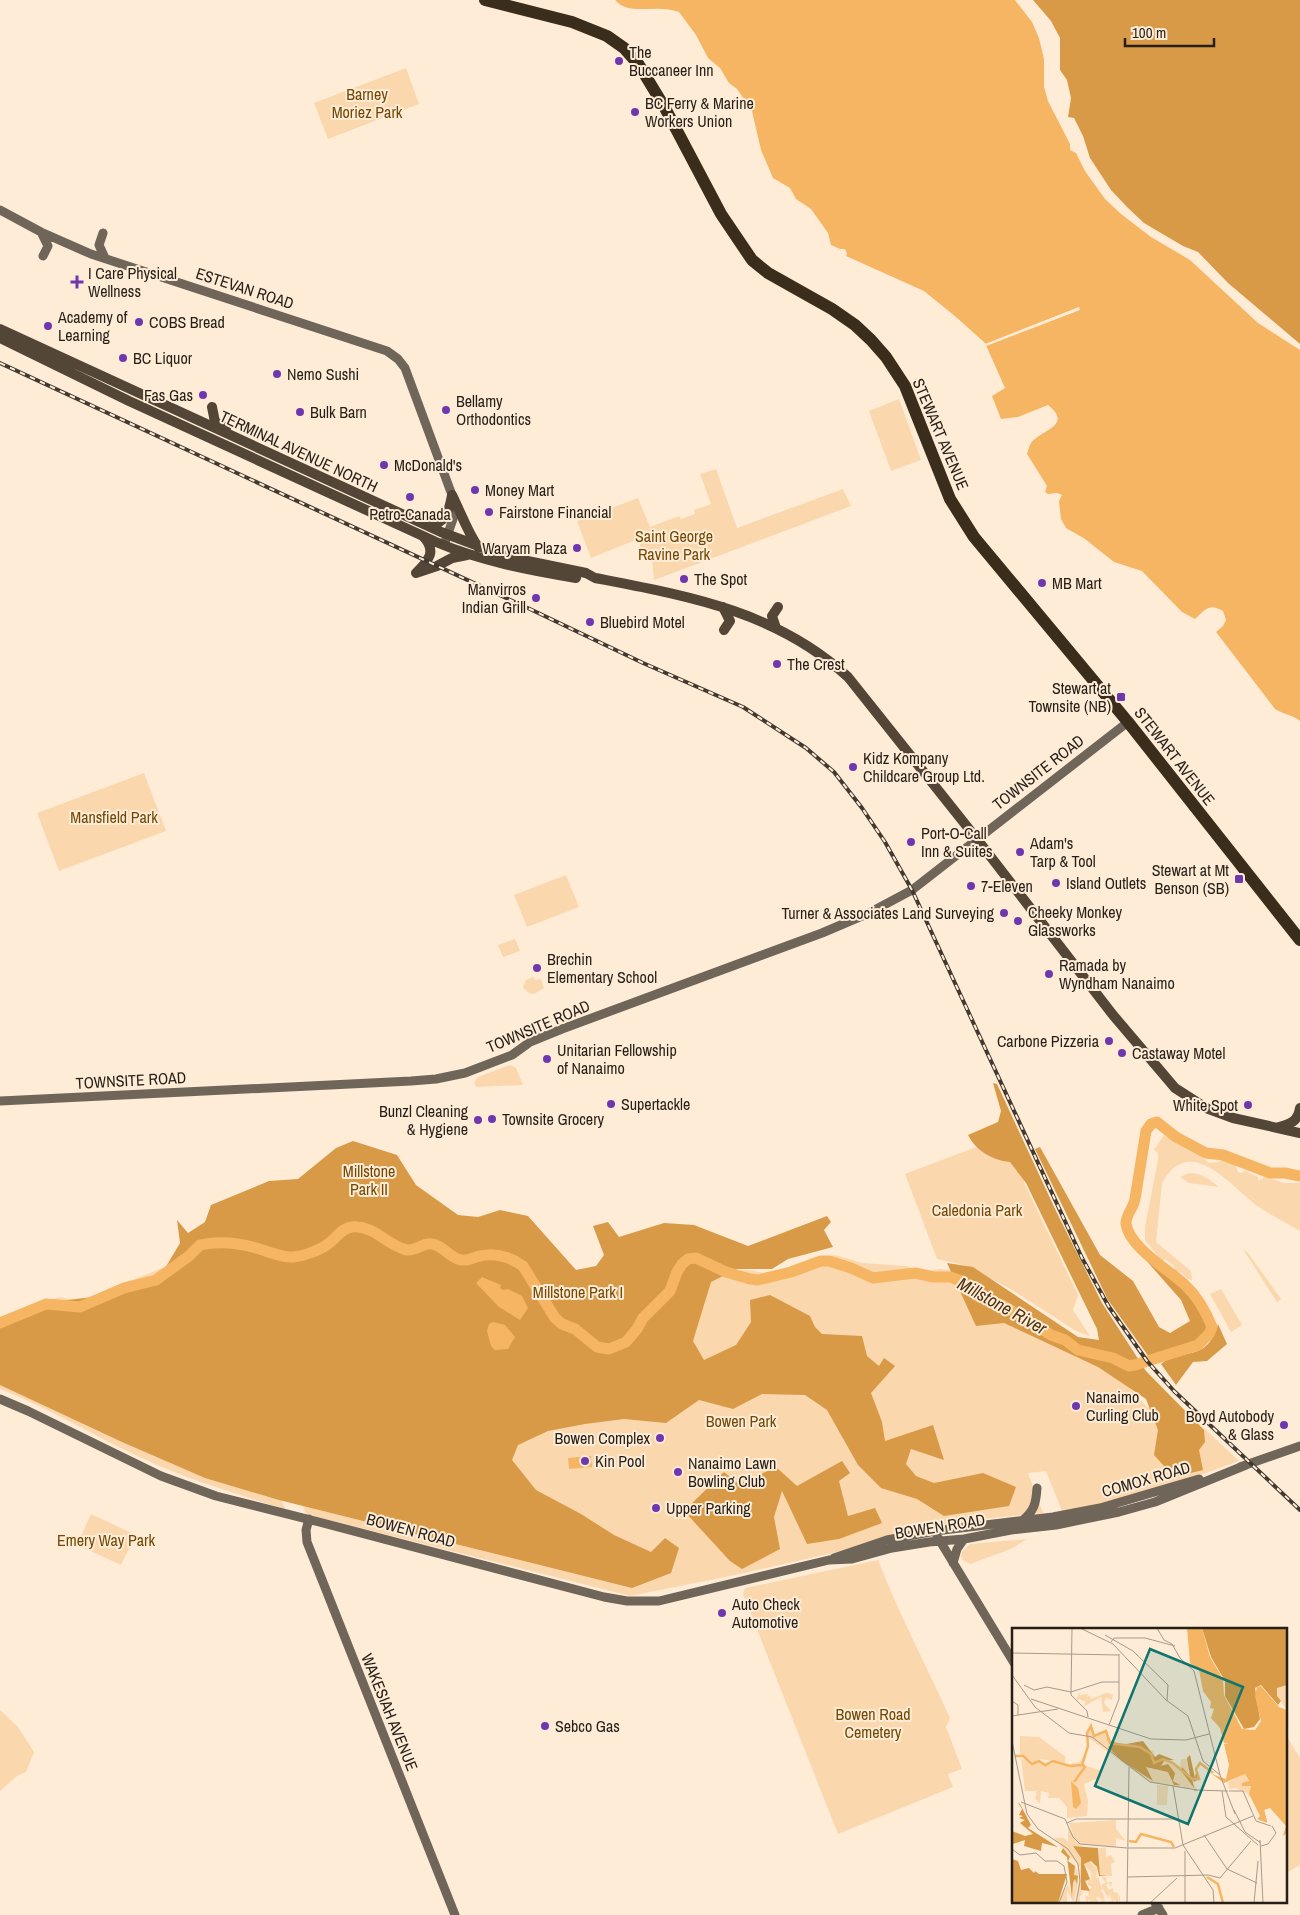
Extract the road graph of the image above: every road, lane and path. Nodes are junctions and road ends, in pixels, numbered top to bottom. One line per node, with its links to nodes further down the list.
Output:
1 (485, 0): 22 (highway, STEWART AVENUE)
2 (0, 210): 3 (main road, ESTEVAN ROAD)
3 (41, 232): 5 (main road); 6 (main road, ESTEVAN ROAD)
4 (103, 233): 6 (main road)
5 (43, 256)
6 (105, 258): 11 (main road, ESTEVAN ROAD)
7 (0, 329): 10 (main road, TERMINAL AVENUE NORTH)
8 (0, 338): 12 (main road, TERMINAL AVENUE NORTH)
9 (212, 407): 10 (main road)
10 (249, 445): 12 (main road, TERMINAL AVENUE NORTH)
11 (452, 496): 12 (main road); 13 (main road); 15 (main road)
12 (425, 531): 13 (main road, TERMINAL AVENUE NORTH); 14 (main road, TERMINAL AVENUE NORTH); 16 (main road)
13 (448, 535): 14 (main road); 15 (main road, TERMINAL AVENUE NORTH)
14 (444, 545): 16 (main road, TERMINAL AVENUE NORTH)
15 (479, 548): 17 (main road, TERMINAL AVENUE NORTH)
16 (471, 555): 17 (main road, TERMINAL AVENUE NORTH)
17 (594, 578): 18 (main road, TERMINAL AVENUE NORTH)
18 (723, 607): 20 (main road, TERMINAL AVENUE NORTH); 21 (main road)
19 (778, 607): 20 (main road)
20 (776, 628): 23 (main road, TERMINAL AVENUE NORTH)
21 (724, 630)
22 (1128, 722): 23 (main road, TOWNSITE ROAD); 24 (highway, STEWART AVENUE)
23 (977, 838): 25 (main road, TOWNSITE ROAD); 27 (main road, TERMINAL AVENUE NORTH)
24 (1300, 940)
25 (0, 1101)
26 (1300, 1108): 27 (main road)
27 (1278, 1128): 28 (main road, TERMINAL AVENUE NORTH)
28 (1300, 1132)
29 (0, 1399): 32 (main road, BOWEN ROAD)
30 (1300, 1446): 34 (main road, COMOX ROAD)
31 (1037, 1488): 33 (main road)
32 (309, 1519): 38 (main road, BOWEN ROAD); 42 (main road, WAKESIAH AVENUE)
33 (1021, 1521): 34 (main road, BOWEN ROAD); 35 (main road, BOWEN ROAD)
34 (1055, 1521): 36 (main road, BOWEN ROAD)
35 (935, 1531): 37 (main road); 38 (main road, BOWEN ROAD)
36 (964, 1539): 37 (main road, BOWEN ROAD); 39 (main road)
37 (940, 1541): 38 (main road, BOWEN ROAD); 39 (main road)
38 (829, 1560)
39 (953, 1563): 40 (main road)
40 (1012, 1660)
41 (1158, 1908): 43 (main road)
42 (455, 1915)
43 (1142, 1915)

